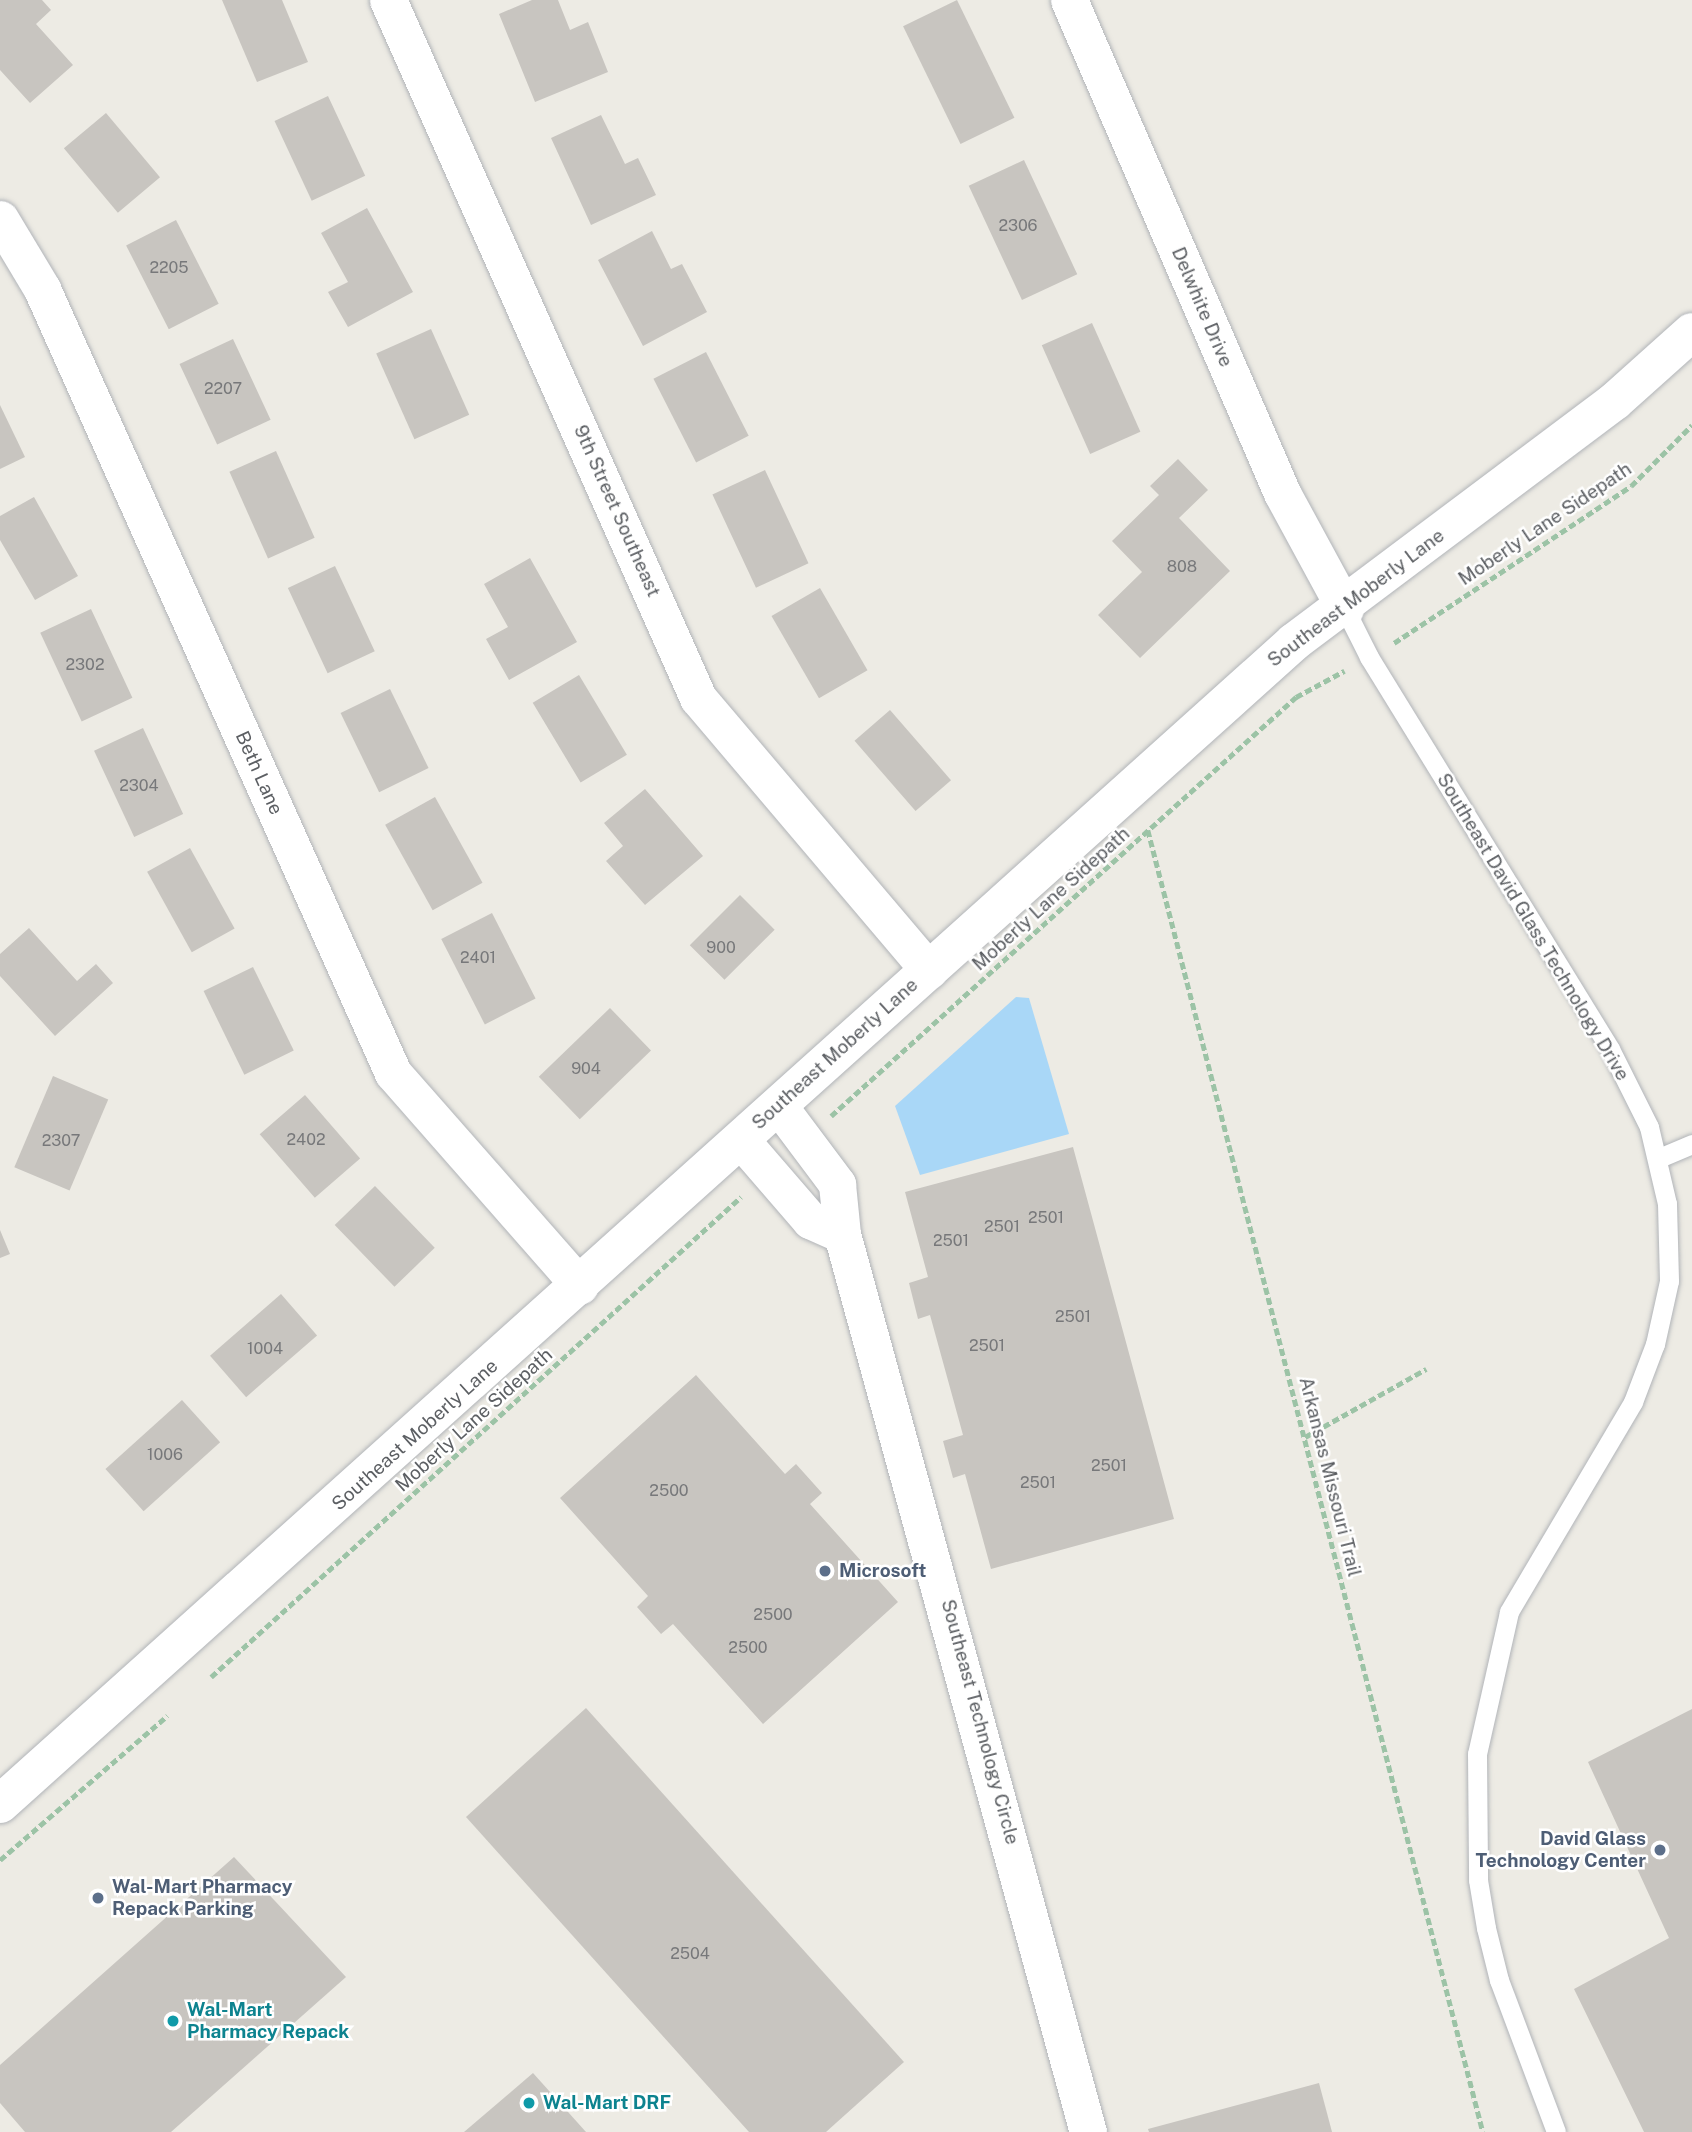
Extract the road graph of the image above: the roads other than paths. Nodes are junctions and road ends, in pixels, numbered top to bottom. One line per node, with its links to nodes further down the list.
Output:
1 (387, 0): 6 (street, 9th Street Southeast)
2 (1069, 0): 5 (street, Delwhite Drive)
3 (0, 219): 12 (street, Beth Lane)
4 (1692, 332): 5 (street, Southeast Moberly Lane)
5 (1345, 609): 6 (street, Southeast Moberly Lane); 10 (lane, Southeast David Glass Technology Drive)
6 (929, 970): 7 (street, Southeast Moberly Lane)
7 (778, 1105): 8 (street, Southeast Moberly Lane); 11 (street, Southeast Technology Circle)
8 (741, 1139): 11 (street); 12 (street, Southeast Moberly Lane)
9 (1692, 1144): 10 (lane)
10 (1659, 1158): 15 (lane, Southeast David Glass Technology Drive)
11 (842, 1234): 14 (street, Southeast Technology Circle)
12 (580, 1286): 13 (street, Southeast Moberly Lane)
13 (0, 1804)
14 (1088, 2132)
15 (1556, 2132)

